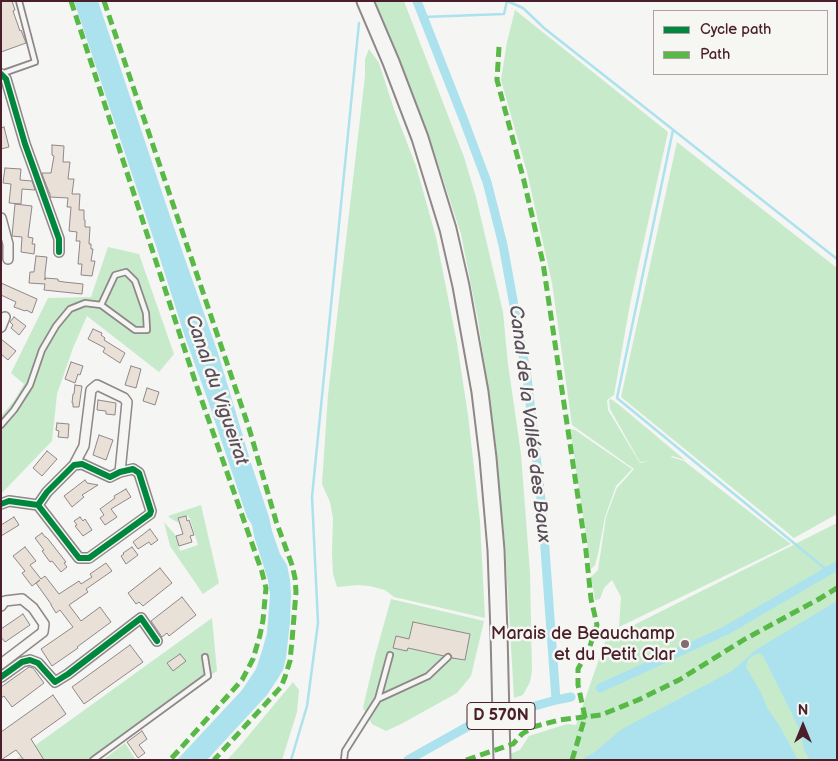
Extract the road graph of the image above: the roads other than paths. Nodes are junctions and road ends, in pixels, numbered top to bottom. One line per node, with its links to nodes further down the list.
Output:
1 (19, 1): 3 (lane)
2 (365, 1): 23 (main road, D 570N)
3 (1, 74): 5 (street)
4 (1, 218): 6 (street)
5 (59, 252)
6 (8, 258)
7 (101, 305): 7 (lane); 10 (lane)
8 (4, 317): 9 (street)
9 (1, 327)
10 (1, 425)
11 (74, 465): 12 (street); 12 (street); 14 (street)
12 (120, 472): 14 (street)
13 (1, 504): 14 (street)
14 (38, 505)
15 (1, 606): 20 (street)
16 (157, 641): 21 (street)
17 (390, 655): 22 (lane)
18 (205, 657): 24 (lane)
19 (448, 657): 22 (lane)
20 (1, 664)
21 (1, 677)
22 (378, 699): 25 (lane)
23 (502, 757)
24 (94, 760)
25 (344, 760)

